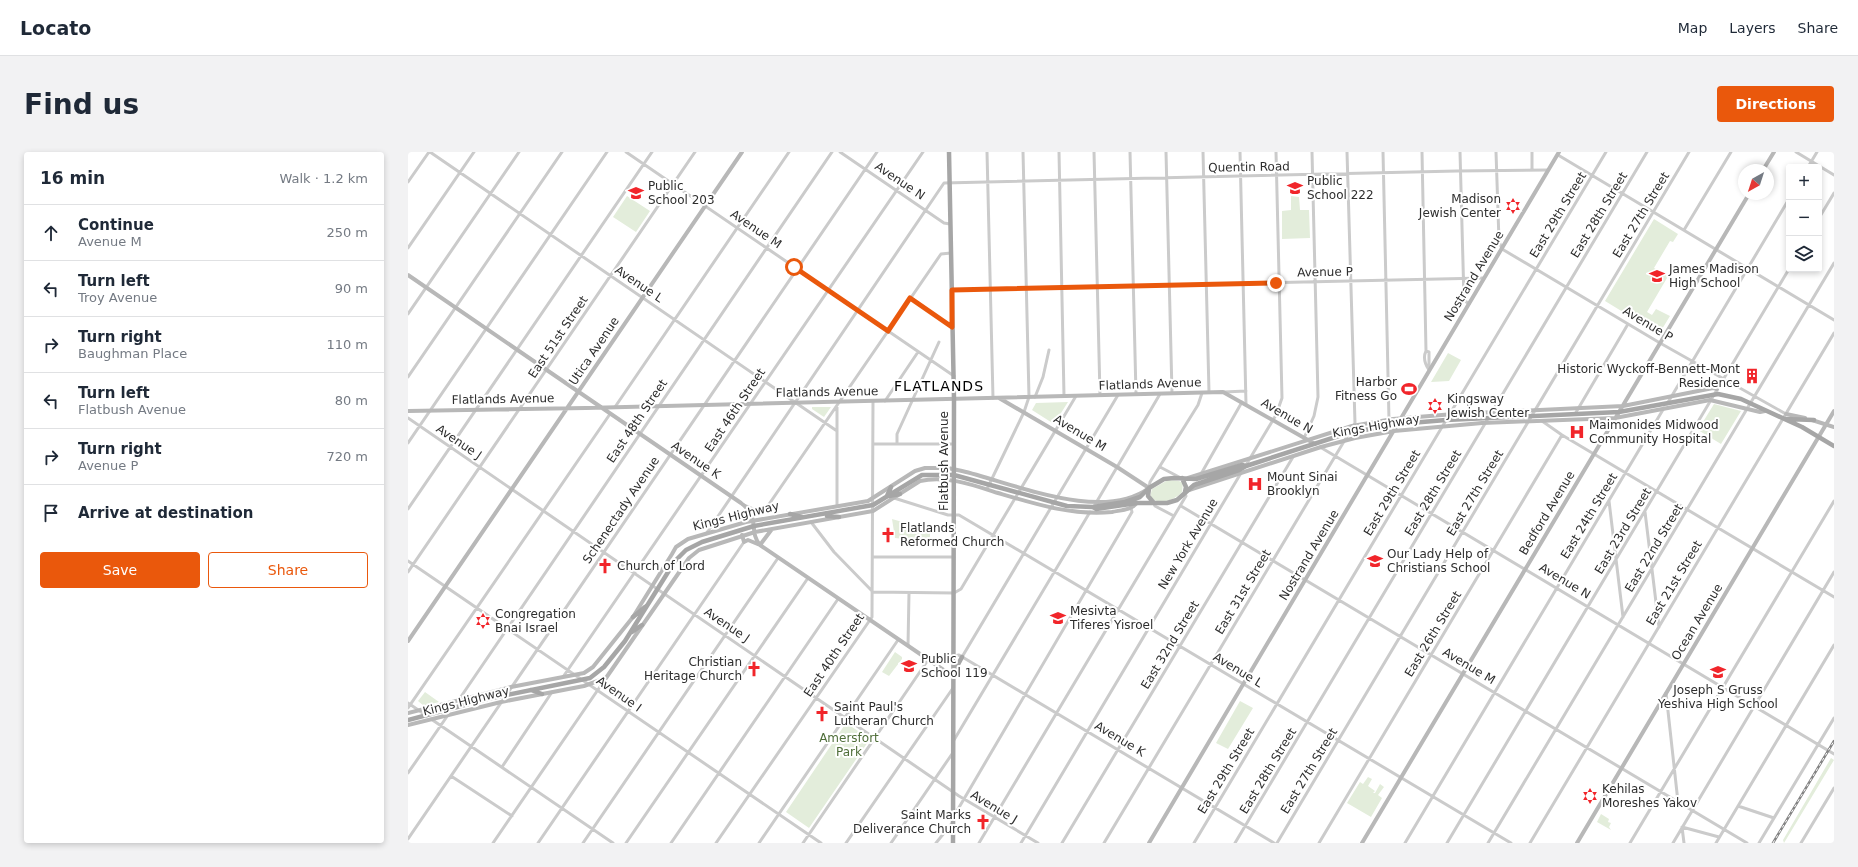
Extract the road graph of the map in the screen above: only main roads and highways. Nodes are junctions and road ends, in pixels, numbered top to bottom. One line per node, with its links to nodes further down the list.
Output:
1 (742, 152): 9 (main road, Utica Avenue)
2 (949, 152): 12 (main road, Flatbush Avenue)
3 (1774, 152): 5 (main road)
4 (1558, 153): 21 (main road, Nostrand Avenue)
5 (1767, 164)
6 (1745, 200): 13 (main road, Bedford Avenue)
7 (408, 276): 9 (main road, Avenue K)
8 (1717, 389): 13 (main road, Kings Highway)
9 (578, 391): 15 (main road, Utica Avenue); 16 (main road, Avenue K)
10 (1223, 392): 11 (main road, Flatlands Avenue); 30 (main road, Avenue N)
11 (999, 398): 12 (main road, Flatlands Avenue); 38 (main road, Avenue M)
12 (954, 399): 16 (main road, Flatlands Avenue); 34 (main road, Flatbush Avenue)
13 (1623, 406): 19 (main road, Bedford Avenue); 21 (main road, Kings Highway)
14 (1749, 406): 19 (main road, Kings Highway); 22 (main road, Kings Highway); 23 (main road, Kings Highway)
15 (567, 408): 16 (main road, Flatlands Avenue); 17 (main road, Flatlands Avenue); 60 (main road, Utica Avenue)
16 (602, 408): 50 (main road, Avenue K)
17 (408, 411)
18 (1834, 411): 26 (main road, Ocean Avenue)
19 (1619, 412): 22 (main road, Bedford Avenue); 25 (main road, Kings Highway)
20 (1786, 414): 24 (main road)
21 (1402, 418): 25 (main road, Nostrand Avenue); 30 (main road, Kings Highway)
22 (1615, 418): 28 (main road, Kings Highway); 72 (main road, Bedford Avenue)
23 (1783, 419): 24 (main road); 29 (main road)
24 (1814, 420): 26 (main road)
25 (1398, 424): 28 (main road, Nostrand Avenue); 31 (main road, Kings Highway)
26 (1826, 424): 27 (main road); 29 (main road, Ocean Avenue)
27 (1834, 427)
28 (1394, 431): 39 (main road, Kings Highway); 71 (main road, Nostrand Avenue)
29 (1818, 437): 32 (main road); 73 (main road, Ocean Avenue)
30 (1306, 439): 31 (main road, Avenue N); 36 (main road, Kings Highway)
31 (1315, 444): 33 (main road, Kings Highway)
32 (1834, 446)
33 (1246, 466): 36 (main road, Kings Highway); 39 (main road, Kings Highway)
34 (954, 469): 35 (main road, Flatbush Avenue); 37 (main road, Kings Highway); 42 (main road, Kings Highway)
35 (954, 478): 40 (main road, Kings Highway); 41 (main road, Kings Highway); 42 (main road, Kings Highway); 42 (main road, Kings Highway); 62 (main road, Flatbush Avenue)
36 (1182, 478): 38 (main road, Kings Highway); 39 (main road)
37 (891, 487): 41 (main road); 46 (main road, Kings Highway)
38 (1149, 488): 42 (main road, Kings Highway); 44 (main road); 45 (main road, Kings Highway)
39 (1185, 492): 44 (main road, Kings Highway)
40 (900, 494): 41 (main road); 48 (main road, Kings Highway)
41 (887, 496): 47 (main road, Kings Highway)
42 (1054, 502): 43 (main road, Kings Highway); 45 (main road, Kings Highway)
43 (1137, 503): 44 (main road, Kings Highway); 45 (main road, Kings Highway)
44 (1154, 503)
45 (1093, 507)
46 (790, 514): 49 (main road); 50 (main road, Kings Highway)
47 (821, 515): 48 (main road); 49 (main road, Kings Highway)
48 (839, 517): 52 (main road, Kings Highway)
49 (804, 518): 51 (main road, Kings Highway)
50 (754, 520): 51 (main road); 57 (main road, Kings Highway)
51 (754, 526): 53 (main road); 56 (main road, Kings Highway)
52 (772, 528): 53 (main road, Kings Highway); 55 (main road)
53 (755, 532): 54 (main road, Kings Highway); 55 (main road)
54 (742, 535): 55 (main road); 58 (main road, Kings Highway)
55 (760, 545): 62 (main road)
56 (648, 605): 57 (main road); 59 (main road, Kings Highway)
57 (634, 617): 65 (main road, Kings Highway)
58 (642, 625): 59 (main road); 64 (main road, Kings Highway)
59 (629, 634): 63 (main road, Kings Highway)
60 (408, 641)
61 (962, 657): 62 (main road)
62 (954, 672): 70 (main road, Flatbush Avenue)
63 (529, 690): 64 (main road); 66 (main road, Kings Highway)
64 (542, 694): 69 (main road, Kings Highway)
65 (463, 699): 66 (main road); 67 (main road, Kings Highway)
66 (482, 701): 68 (main road, Kings Highway)
67 (408, 713)
68 (408, 720)
69 (408, 725)
70 (953, 843)
71 (1149, 843)
72 (1362, 843)
73 (1577, 843)

